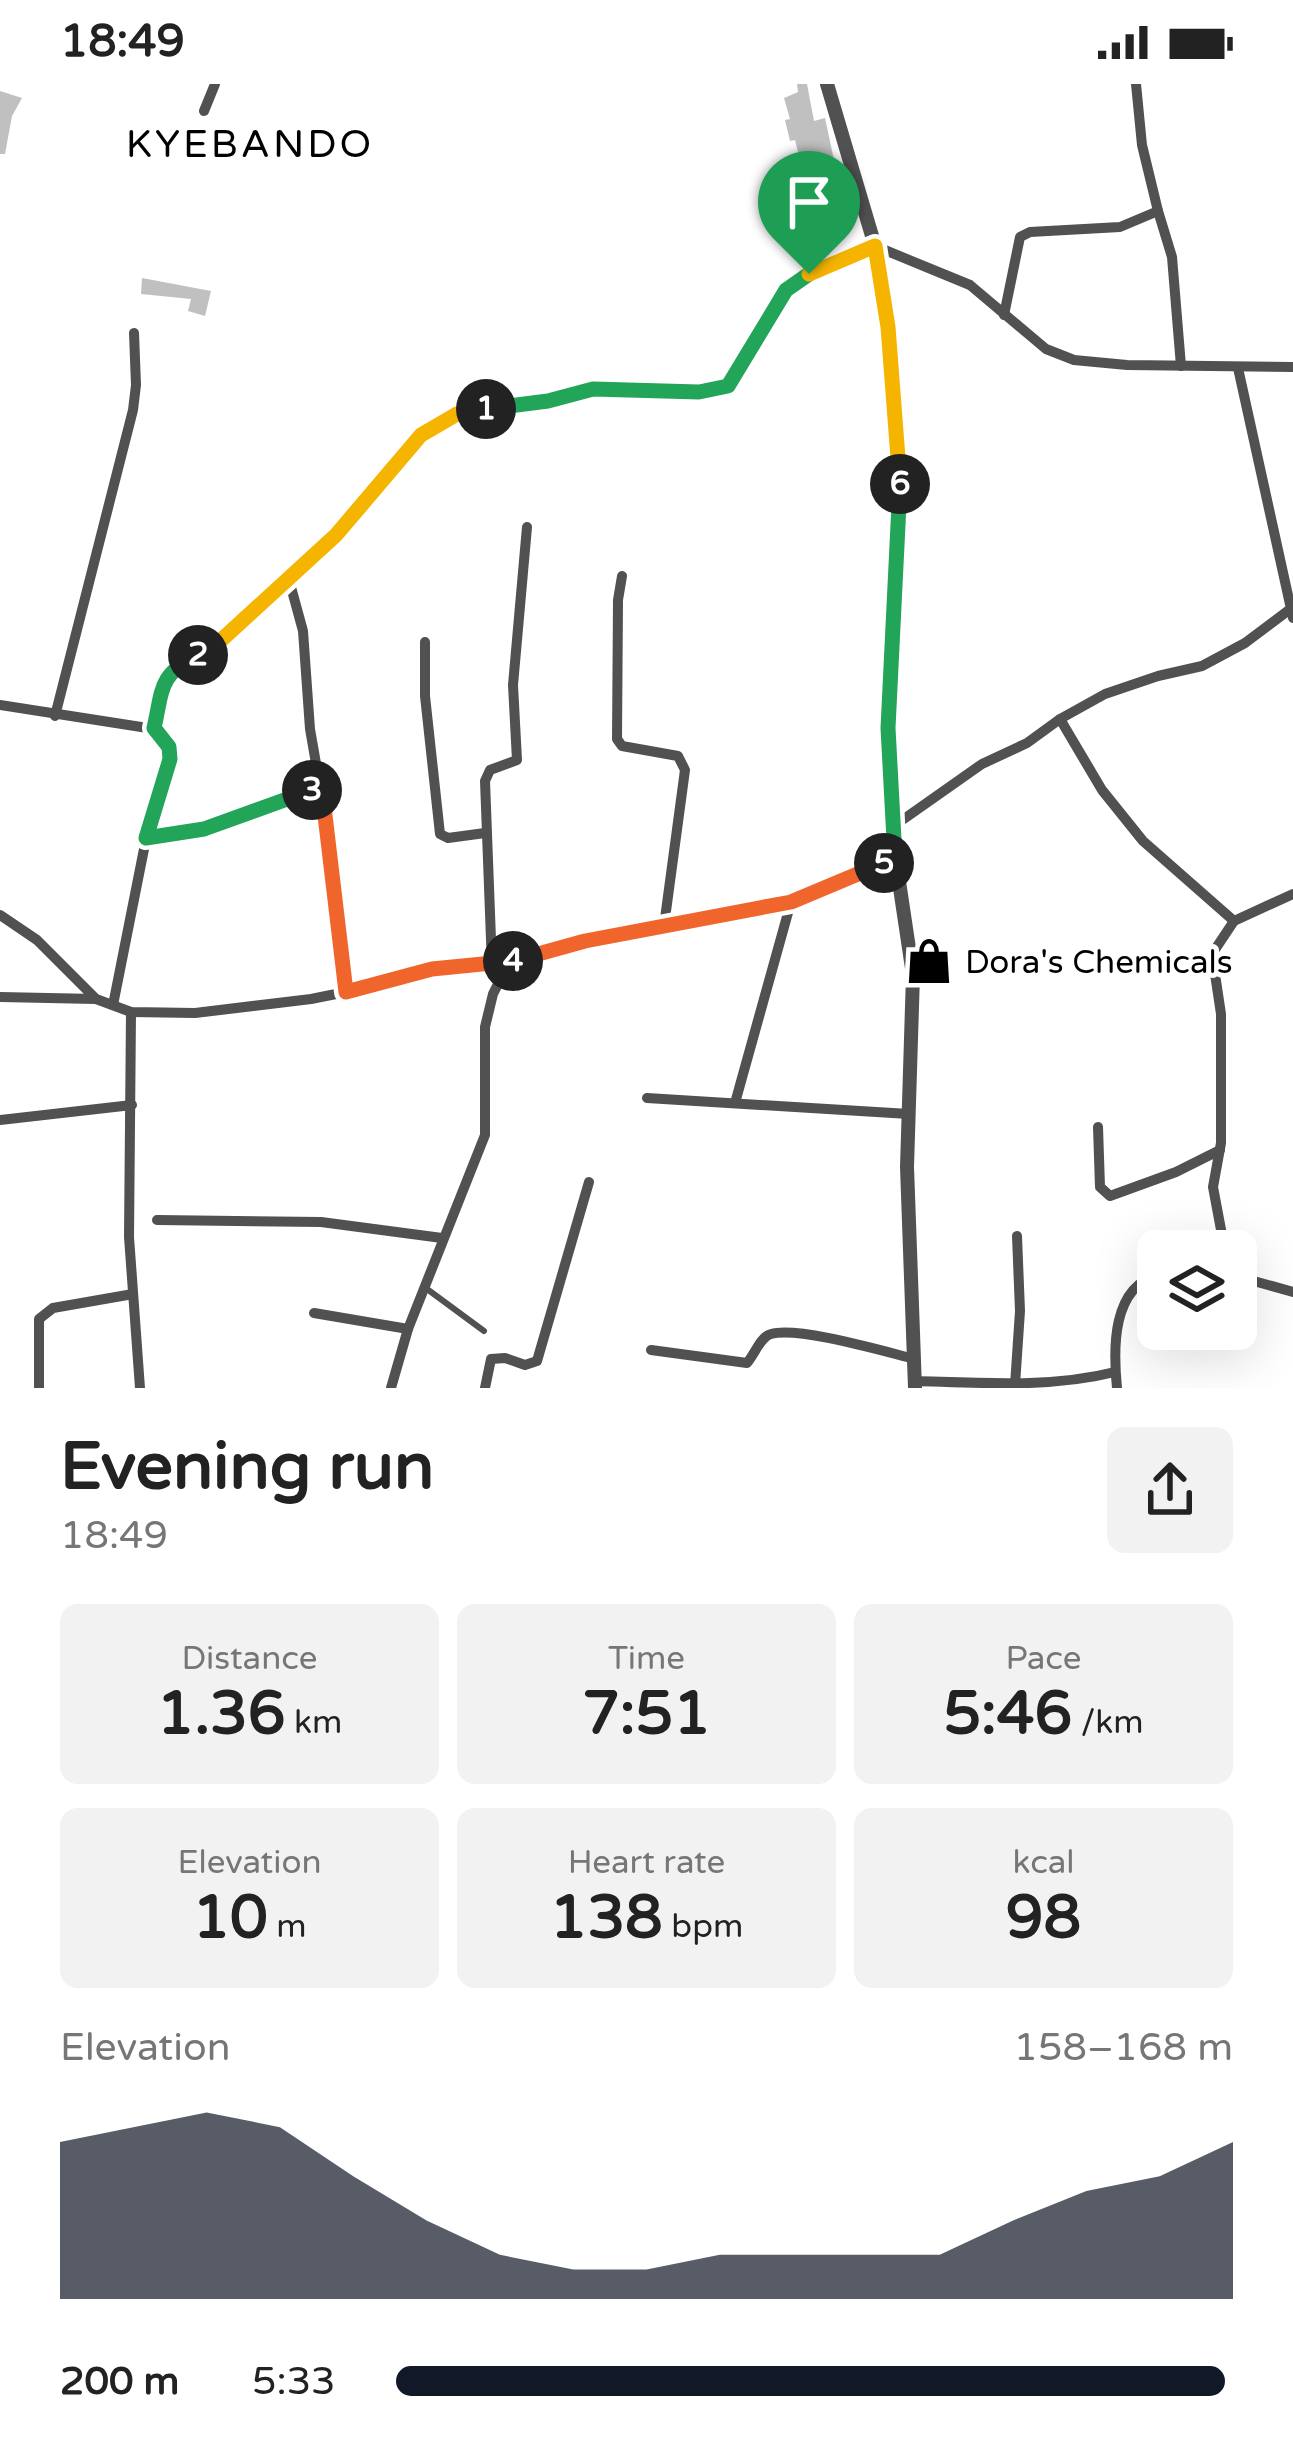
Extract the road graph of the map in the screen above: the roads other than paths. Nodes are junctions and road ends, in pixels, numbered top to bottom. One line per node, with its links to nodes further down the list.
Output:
1 (215, 84): 4 (street)
2 (826, 84): 6 (street)
3 (1136, 84): 5 (street)
4 (204, 111)
5 (1158, 211): 7 (street); 9 (street)
6 (875, 246): 7 (street); 13 (street); 22 (street)
7 (1004, 315): 9 (street)
8 (134, 334): 18 (street)
9 (1180, 367): 11 (street)
10 (1293, 367): 11 (street)
11 (1238, 368): 15 (street)
12 (526, 527): 23 (street)
13 (288, 576): 20 (street); 21 (street)
14 (622, 576): 30 (street)
15 (1292, 612): 19 (street)
16 (425, 641): 23 (street)
17 (0, 705): 18 (street)
18 (55, 716): 20 (street)
19 (1060, 719): 22 (street); 29 (street)
20 (154, 728): 24 (street)
21 (320, 787): 24 (street); 33 (street)
22 (891, 828): 25 (street)
23 (485, 833): 32 (street)
24 (146, 838): 36 (street)
25 (895, 858): 27 (street); 41 (street)
26 (1293, 894): 29 (street)
27 (791, 902): 30 (street); 39 (street)
28 (0, 915): 35 (street)
29 (1234, 921): 44 (street)
30 (664, 926): 31 (street)
31 (509, 962): 32 (street); 49 (street)
32 (492, 966): 33 (street)
33 (346, 992): 37 (street)
34 (0, 997): 35 (street)
35 (96, 999): 36 (street)
36 (113, 1005): 37 (street)
37 (130, 1012): 40 (street)
38 (647, 1098): 39 (street)
39 (735, 1103): 41 (street)
40 (132, 1105): 42 (street); 54 (street)
41 (909, 1114): 59 (street)
42 (0, 1120)
43 (1098, 1127): 44 (street)
44 (1220, 1150): 47 (street)
45 (589, 1182): 66 (street)
46 (157, 1220): 49 (street)
47 (1221, 1230)
48 (1017, 1235): 62 (street)
49 (442, 1238): 52 (street)
50 (1257, 1282): 53 (street)
51 (1137, 1284): 60 (street)
52 (424, 1287): 56 (street); 57 (lane)
53 (1293, 1292)
54 (134, 1294): 63 (street); 64 (street)
55 (314, 1312): 56 (street)
56 (408, 1329): 65 (street)
57 (484, 1331)
58 (651, 1350): 59 (street)
59 (915, 1359): 61 (street)
60 (1115, 1372): 62 (street); 67 (street)
61 (915, 1385): 62 (street)
62 (1015, 1385)
63 (39, 1388)
64 (140, 1388)
65 (392, 1388)
66 (485, 1388)
67 (1117, 1388)

